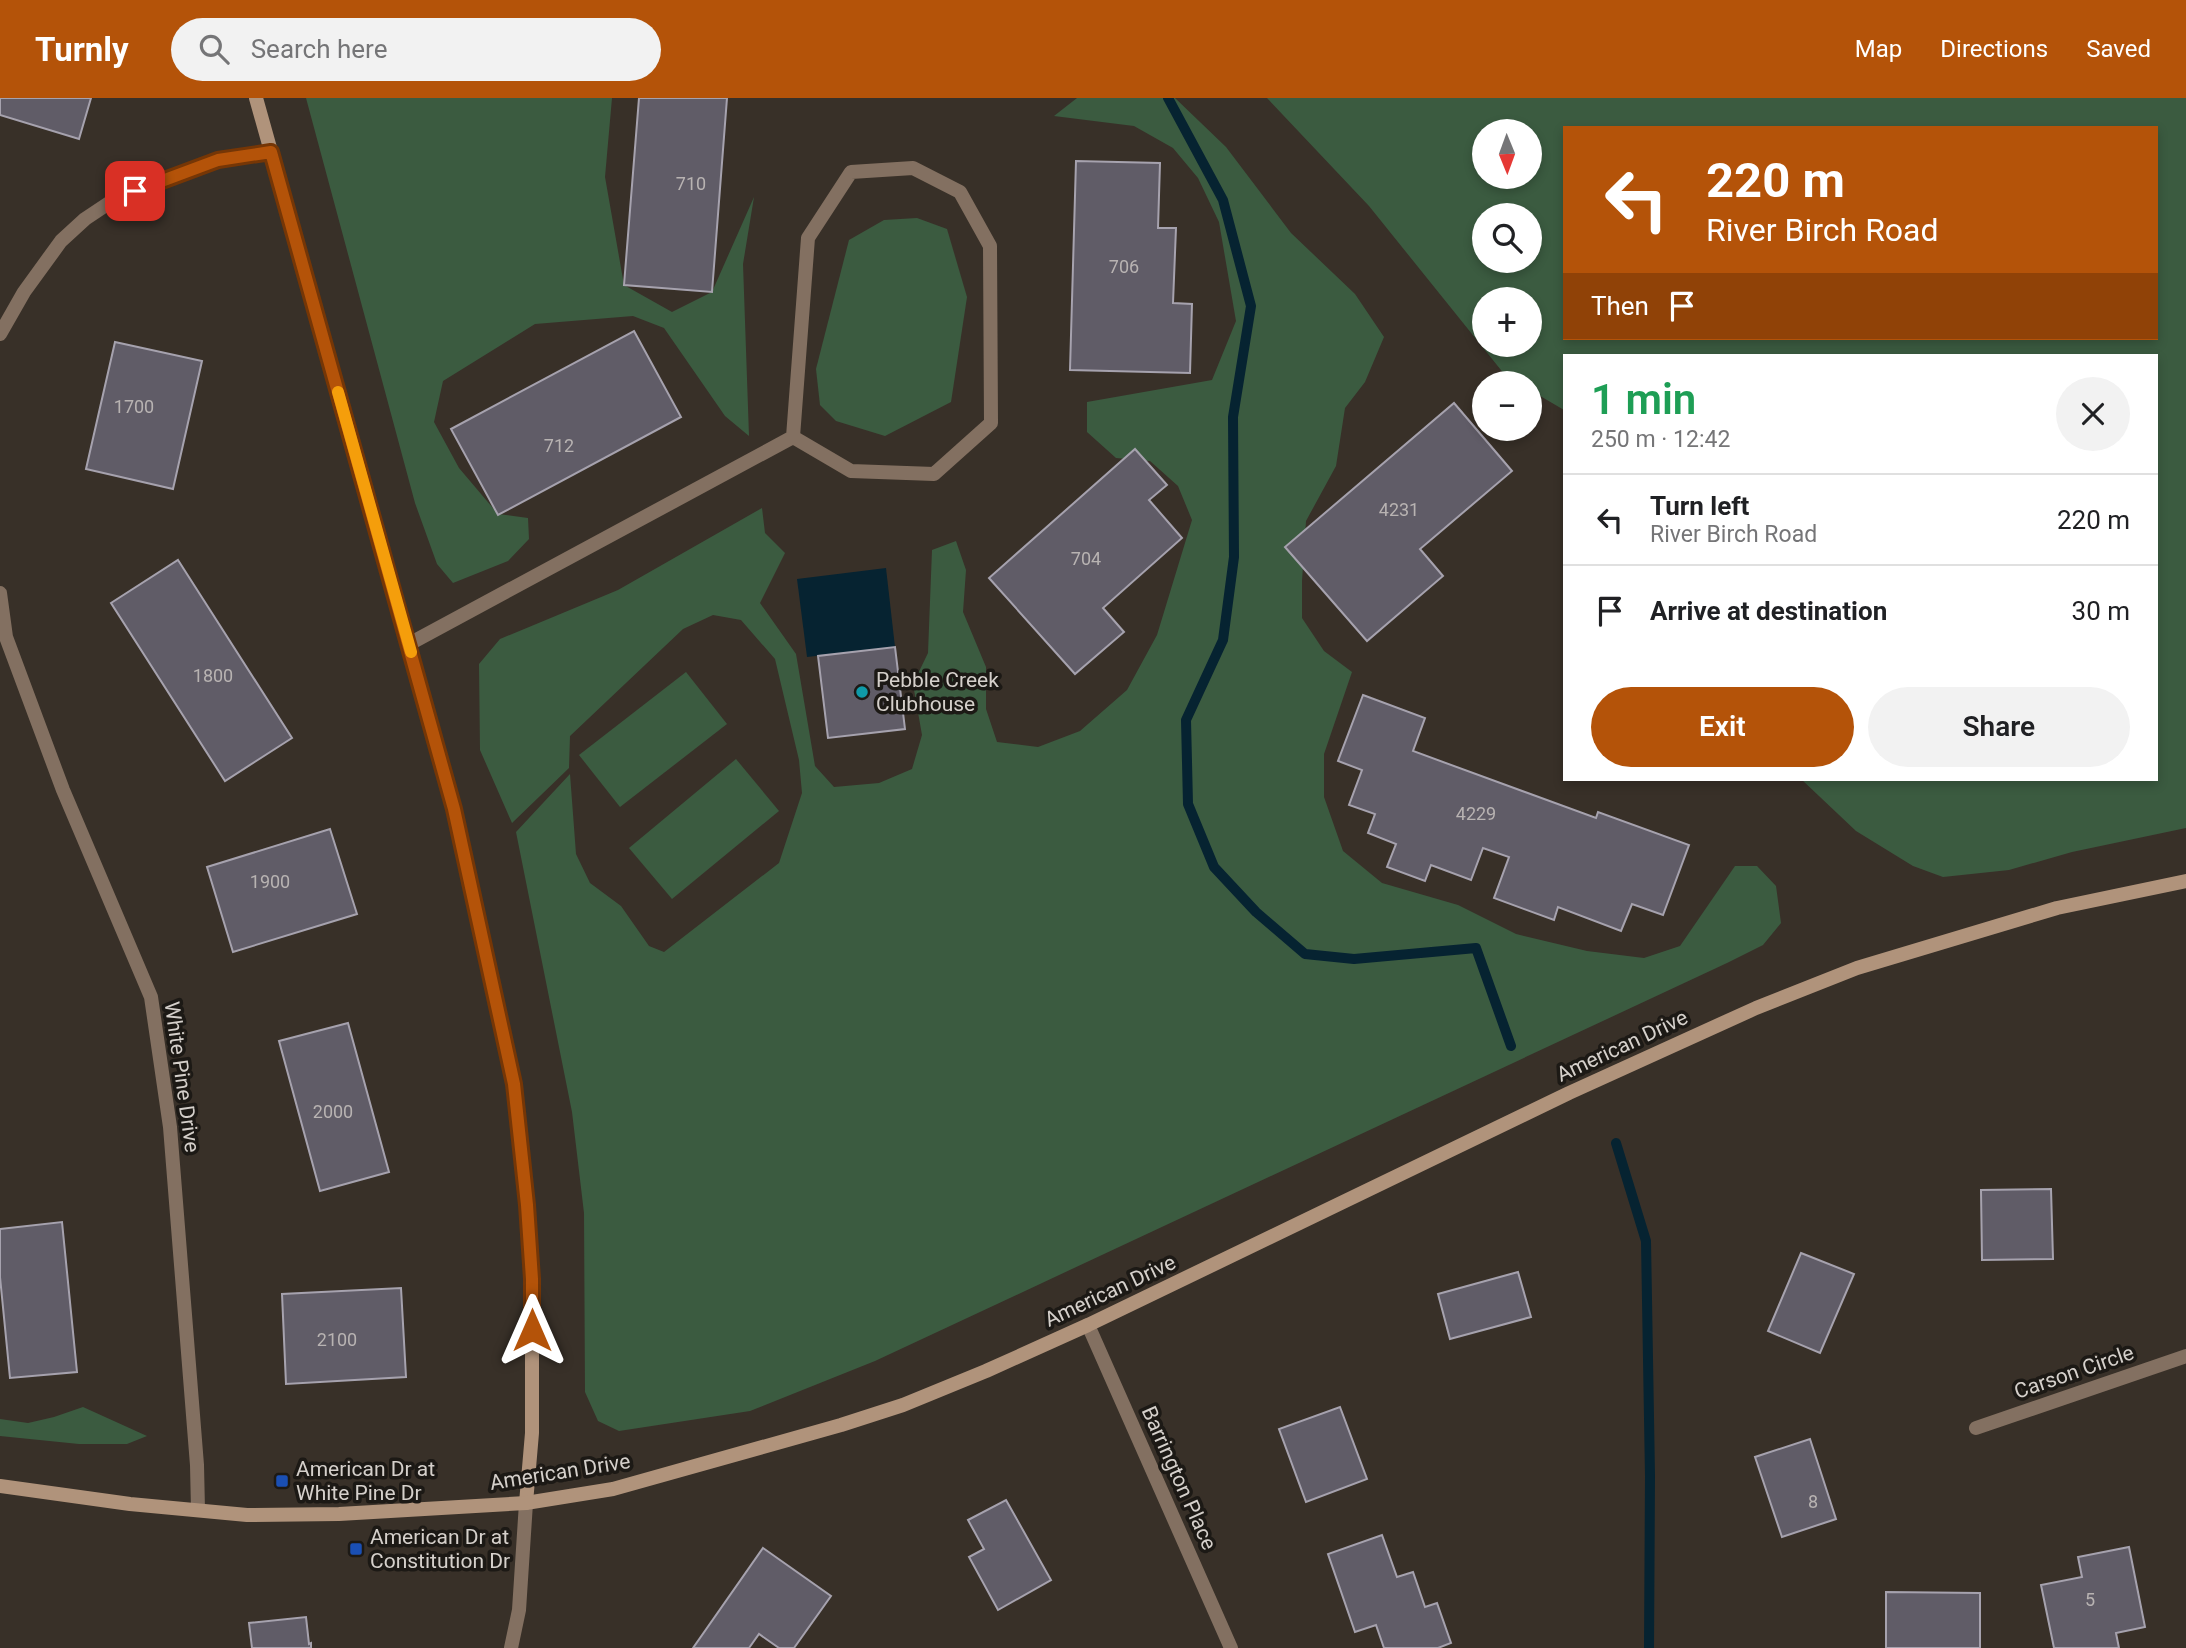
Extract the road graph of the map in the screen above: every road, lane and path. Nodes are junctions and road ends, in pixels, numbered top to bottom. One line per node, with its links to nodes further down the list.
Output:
1 (256, 98): 2 (street)
2 (271, 152): 3 (street); 6 (street)
3 (0, 334)
4 (793, 437): 4 (street); 6 (street)
5 (0, 593): 13 (street, White Pine Drive)
6 (409, 643): 12 (street)
7 (2186, 881): 8 (street, American Drive)
8 (1088, 1325): 12 (street, American Drive); 15 (street, Barrington Place)
9 (2186, 1356): 10 (street, Carson Circle)
10 (1976, 1428)
11 (0, 1486): 13 (street, American Drive)
12 (526, 1503): 13 (street, American Drive); 14 (street)
13 (198, 1510)
14 (511, 1648)
15 (1231, 1648)

